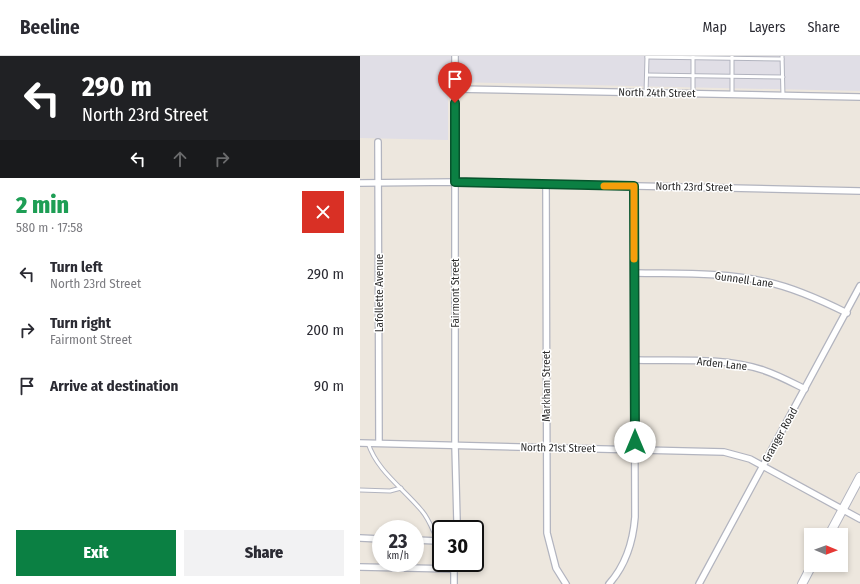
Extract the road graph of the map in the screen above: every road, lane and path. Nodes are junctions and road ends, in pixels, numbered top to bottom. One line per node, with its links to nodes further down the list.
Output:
1 (455, 56): 10 (street, Fairmont Street)
2 (647, 56): 3 (lane); 6 (lane)
3 (693, 57): 4 (lane); 7 (lane)
4 (732, 57): 5 (lane); 8 (lane)
5 (782, 58): 9 (lane)
6 (647, 75): 7 (lane); 11 (lane)
7 (693, 76): 8 (lane); 12 (lane)
8 (732, 76): 9 (lane); 13 (lane)
9 (783, 76): 14 (lane)
10 (455, 89): 11 (street, North 24th Street); 18 (street, Fairmont Street)
11 (646, 93): 12 (street, North 24th Street)
12 (693, 94): 13 (street, North 24th Street)
13 (732, 95): 14 (street, North 24th Street)
14 (783, 96): 15 (street, North 24th Street)
15 (860, 97)
16 (378, 142): 17 (street, Lafollette Avenue)
17 (378, 182): 18 (street, North 23rd Street); 19 (street, North 23rd Street); 30 (street, Lafollette Avenue)
18 (455, 182): 20 (street, North 23rd Street); 31 (street, Fairmont Street)
19 (360, 183)
20 (546, 184): 21 (street, North 23rd Street); 32 (street, Markham Street)
21 (634, 186): 22 (street, North 23rd Street); 23 (street)
22 (860, 191)
23 (635, 273): 25 (street, Gunnell Lane); 26 (street)
24 (860, 286): 25 (street, Granger Road)
25 (847, 313): 27 (street, Granger Road)
26 (635, 360): 27 (street, Arden Lane); 33 (street)
27 (805, 389): 34 (street, Granger Road)
28 (360, 443): 29 (street, North 21st Street)
29 (368, 443): 30 (street, North 21st Street); 36 (lane)
30 (379, 443): 31 (street, North 21st Street)
31 (455, 445): 32 (street, North 21st Street); 40 (street, Fairmont Street)
32 (546, 448): 33 (street, North 21st Street); 50 (street, Markham Street)
33 (635, 450): 34 (street, North 21st Street); 51 (street)
34 (763, 466): 38 (street, North 21st Street); 52 (street, Granger Road)
35 (860, 477): 38 (street)
36 (401, 488): 37 (lane); 41 (lane)
37 (360, 490)
38 (842, 510): 39 (street, North 21st Street); 42 (street)
39 (860, 519)
40 (457, 520)
41 (432, 528)
42 (833, 528)
43 (360, 538): 44 (street)
44 (372, 539)
45 (432, 566): 46 (street)
46 (360, 567)
47 (453, 572): 49 (street)
48 (808, 572): 53 (street)
49 (454, 584)
50 (566, 584)
51 (609, 584)
52 (699, 584)
53 (802, 584)

